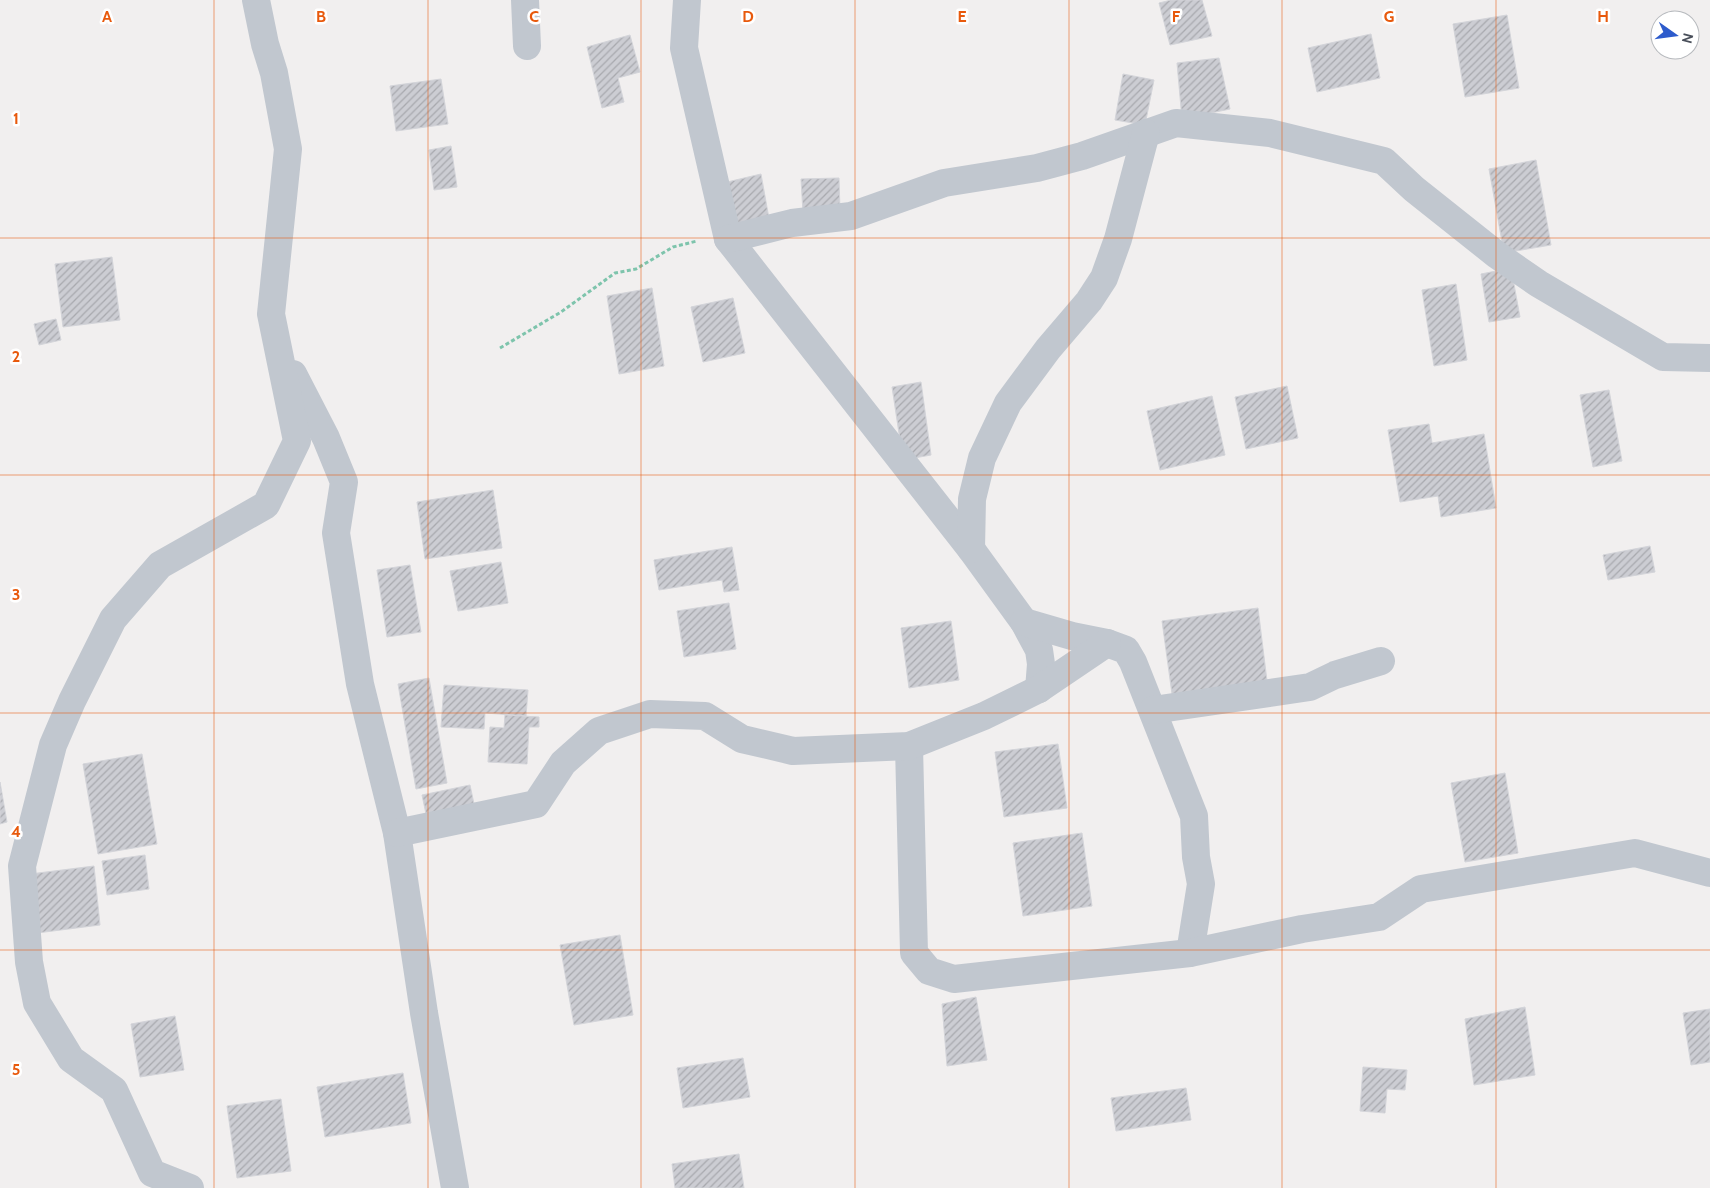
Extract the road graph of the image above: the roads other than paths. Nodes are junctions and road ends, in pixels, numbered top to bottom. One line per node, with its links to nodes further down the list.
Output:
1 (256, 0): 7 (street)
2 (526, 0): 4 (street)
3 (687, 0): 6 (street)
4 (527, 46)
5 (1146, 133): 6 (street); 8 (street); 9 (street)
6 (728, 239): 9 (street)
7 (271, 314): 16 (street); 19 (street)
8 (1710, 358)
9 (971, 549): 10 (street)
10 (1024, 622): 11 (street); 13 (street)
11 (1107, 643): 13 (street); 14 (street)
12 (1381, 661): 14 (street)
13 (1039, 689): 15 (street)
14 (1153, 710): 18 (street)
15 (909, 746): 16 (street); 18 (street)
16 (397, 833): 20 (street)
17 (1710, 873): 18 (street)
18 (1190, 953)
19 (190, 1188)
20 (455, 1188)

